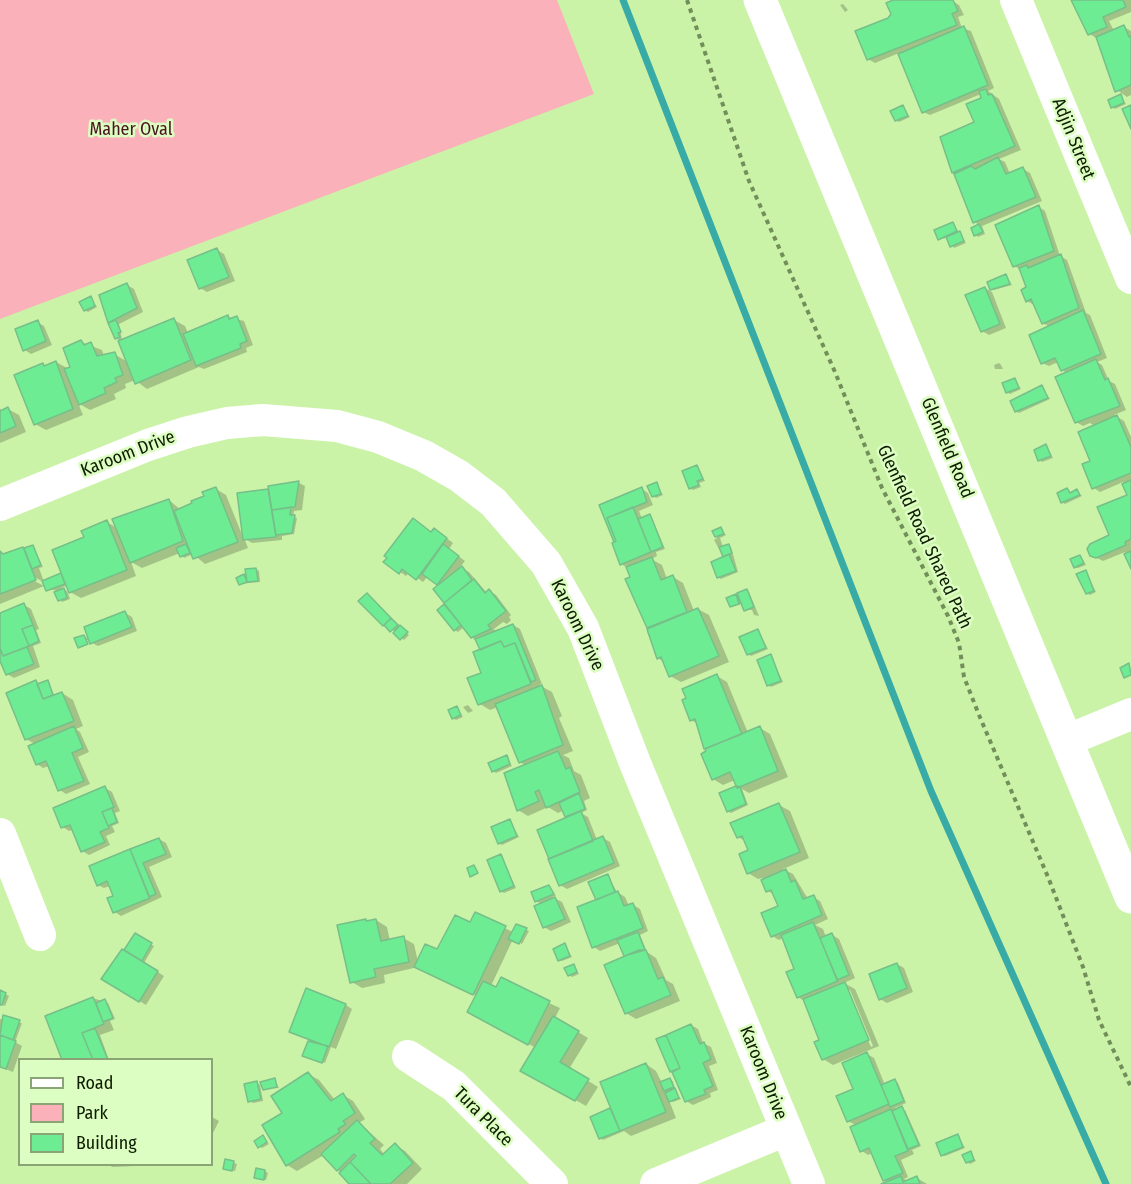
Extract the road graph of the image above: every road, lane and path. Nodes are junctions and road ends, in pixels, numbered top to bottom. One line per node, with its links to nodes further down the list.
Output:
1 (687, 0): 12 (path, Glenfield Road Shared Path)
2 (760, 0): 7 (main road, Glenfield Road)
3 (1016, 0): 4 (street, Adjin Street)
4 (1131, 278)
5 (0, 505): 13 (street, Karoom Drive)
6 (1131, 714): 7 (street)
7 (1068, 740): 9 (main road, Glenfield Road)
8 (0, 834): 10 (street)
9 (1131, 897)
10 (40, 935)
11 (408, 1056): 14 (street, Tura Place)
12 (1131, 1087)
13 (786, 1130): 15 (street); 16 (street, Karoom Drive)
14 (552, 1184)
15 (656, 1184)
16 (809, 1184)

